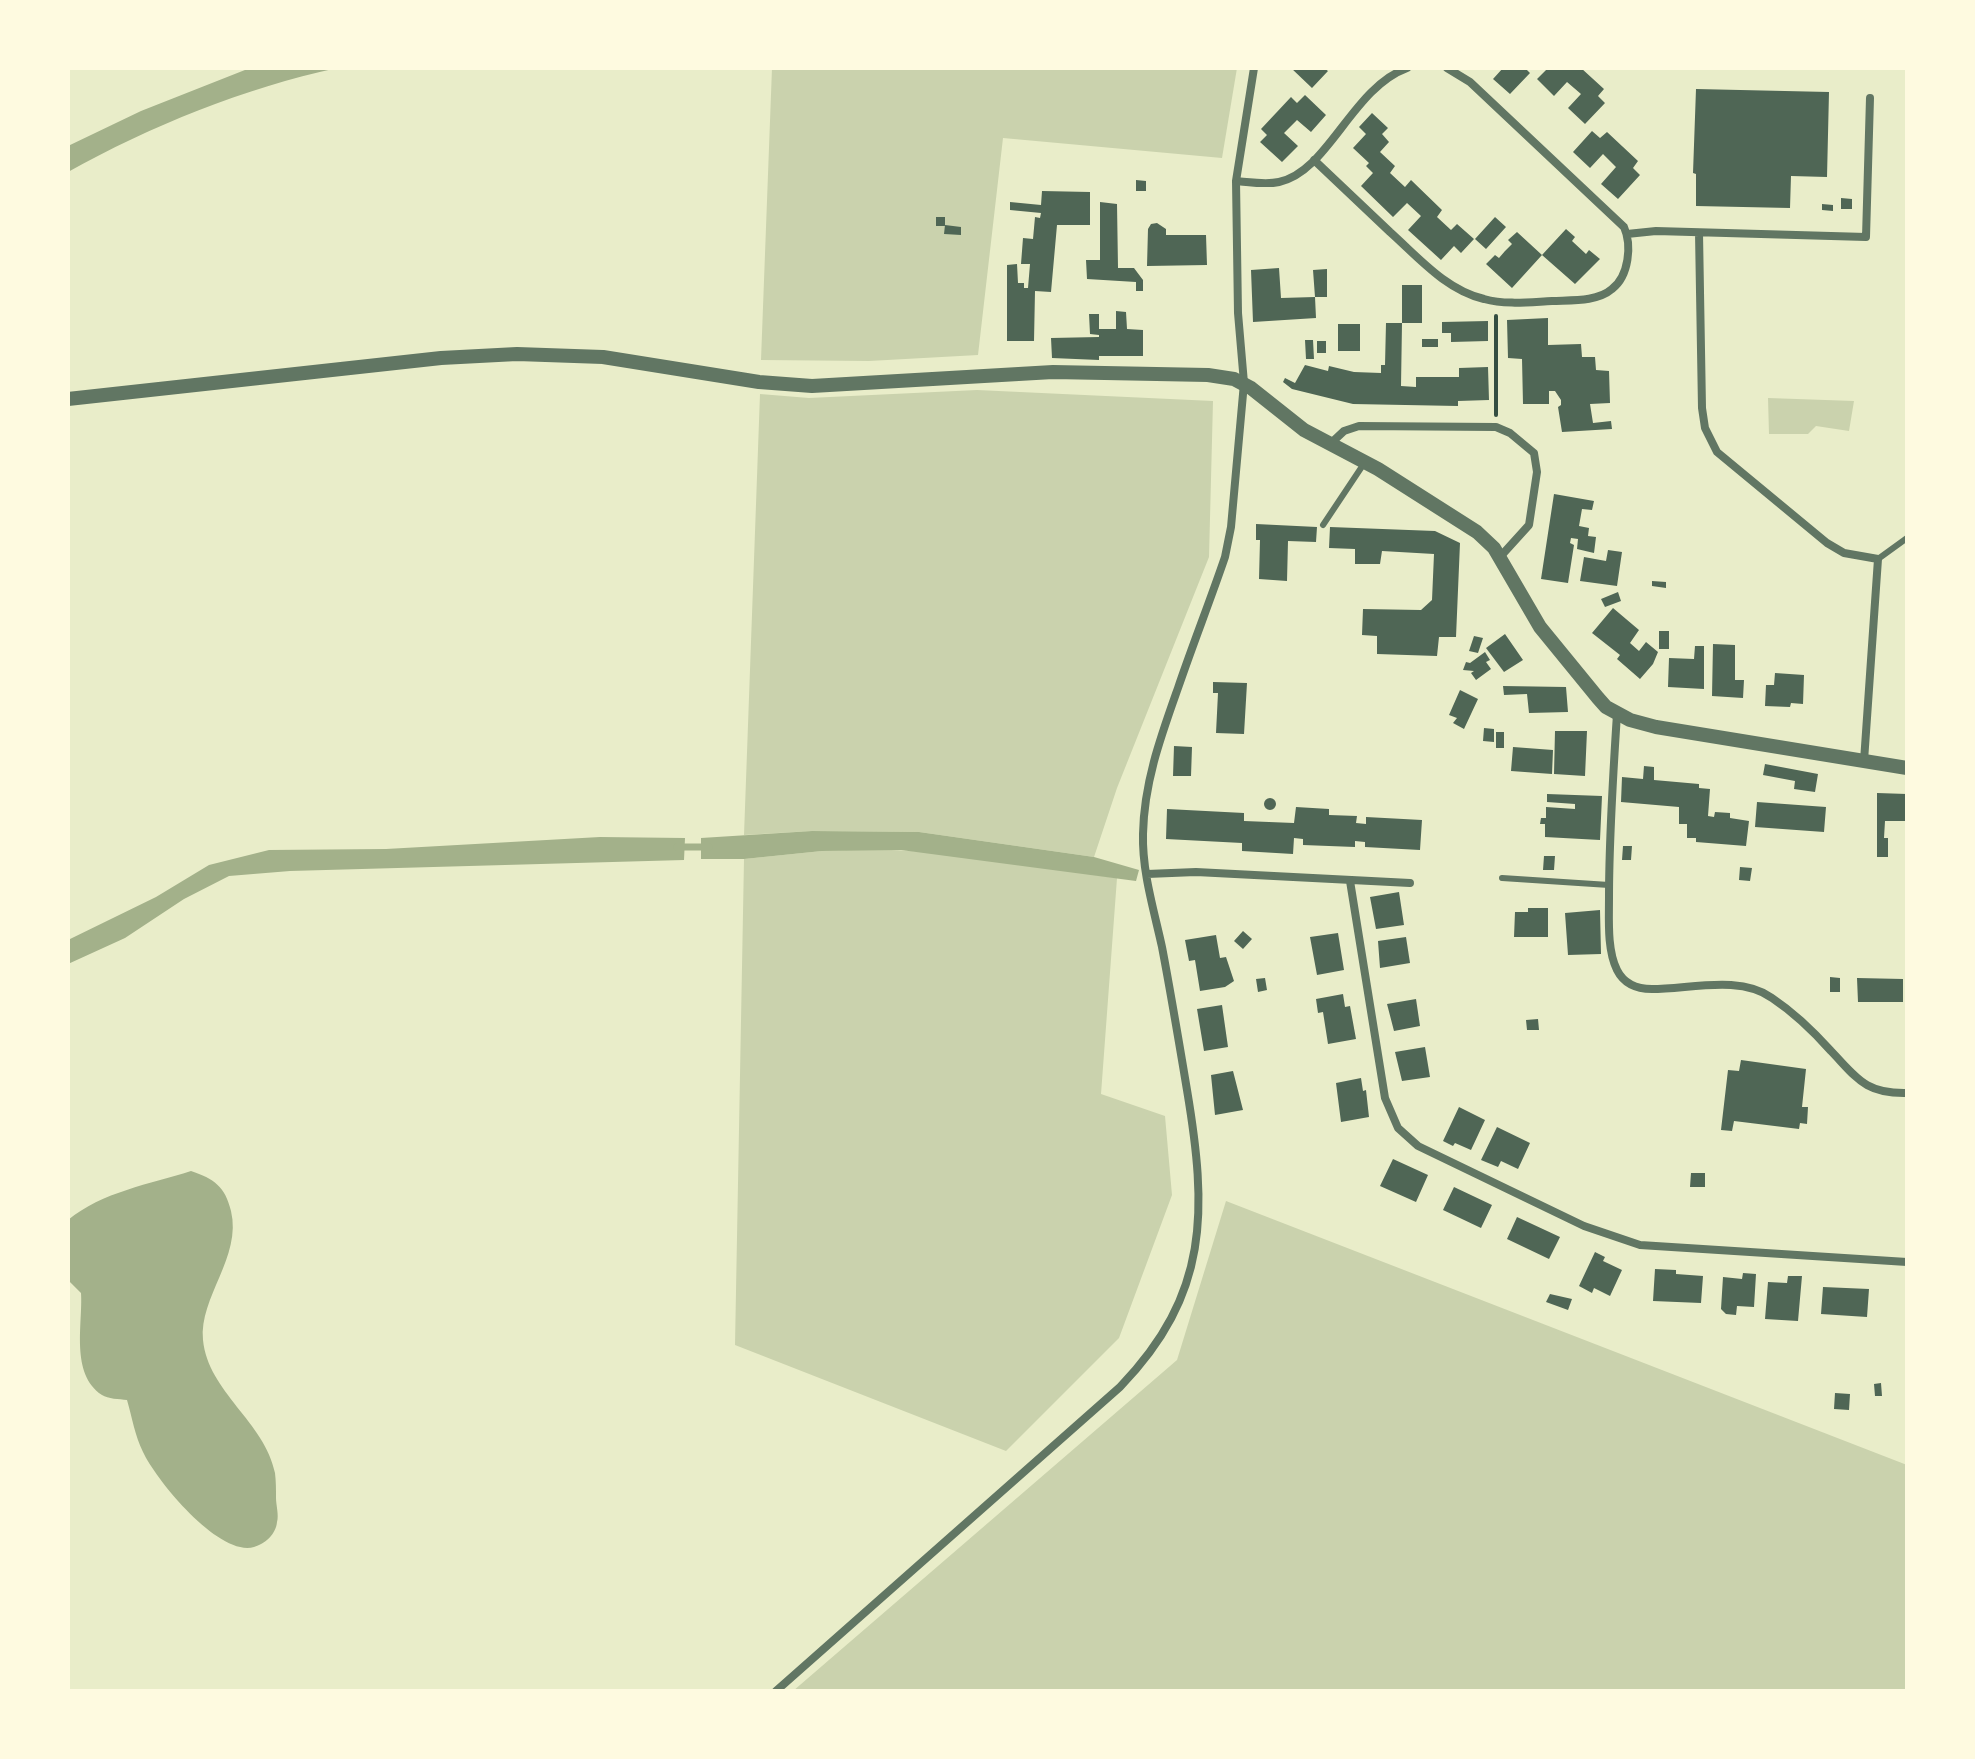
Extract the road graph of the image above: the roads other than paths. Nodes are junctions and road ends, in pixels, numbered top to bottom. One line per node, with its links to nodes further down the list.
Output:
1 (1254, 68): 6 (street)
2 (1407, 68): 5 (street)
3 (1447, 68): 8 (street)
4 (1870, 98): 7 (street)
5 (1314, 160): 6 (street); 8 (street)
6 (1236, 181): 9 (street)
7 (1699, 233): 8 (street); 16 (street)
8 (1627, 234)
9 (1244, 383): 10 (street); 11 (street); 20 (street)
10 (68, 399)
11 (1329, 445): 12 (street); 15 (street)
12 (1365, 462): 13 (lane); 15 (street)
13 (1323, 525)
14 (1907, 538): 16 (lane)
15 (1500, 557): 17 (street)
16 (1878, 559): 18 (street)
17 (1617, 714): 18 (street); 24 (street)
18 (1864, 761): 19 (street)
19 (1907, 768)
20 (1147, 874): 22 (street); 27 (street)
21 (1502, 878): 24 (lane)
22 (1350, 881): 23 (street); 26 (street)
23 (1410, 883)
24 (1609, 885): 25 (street)
25 (1907, 1093)
26 (1907, 1262)
27 (776, 1691)

